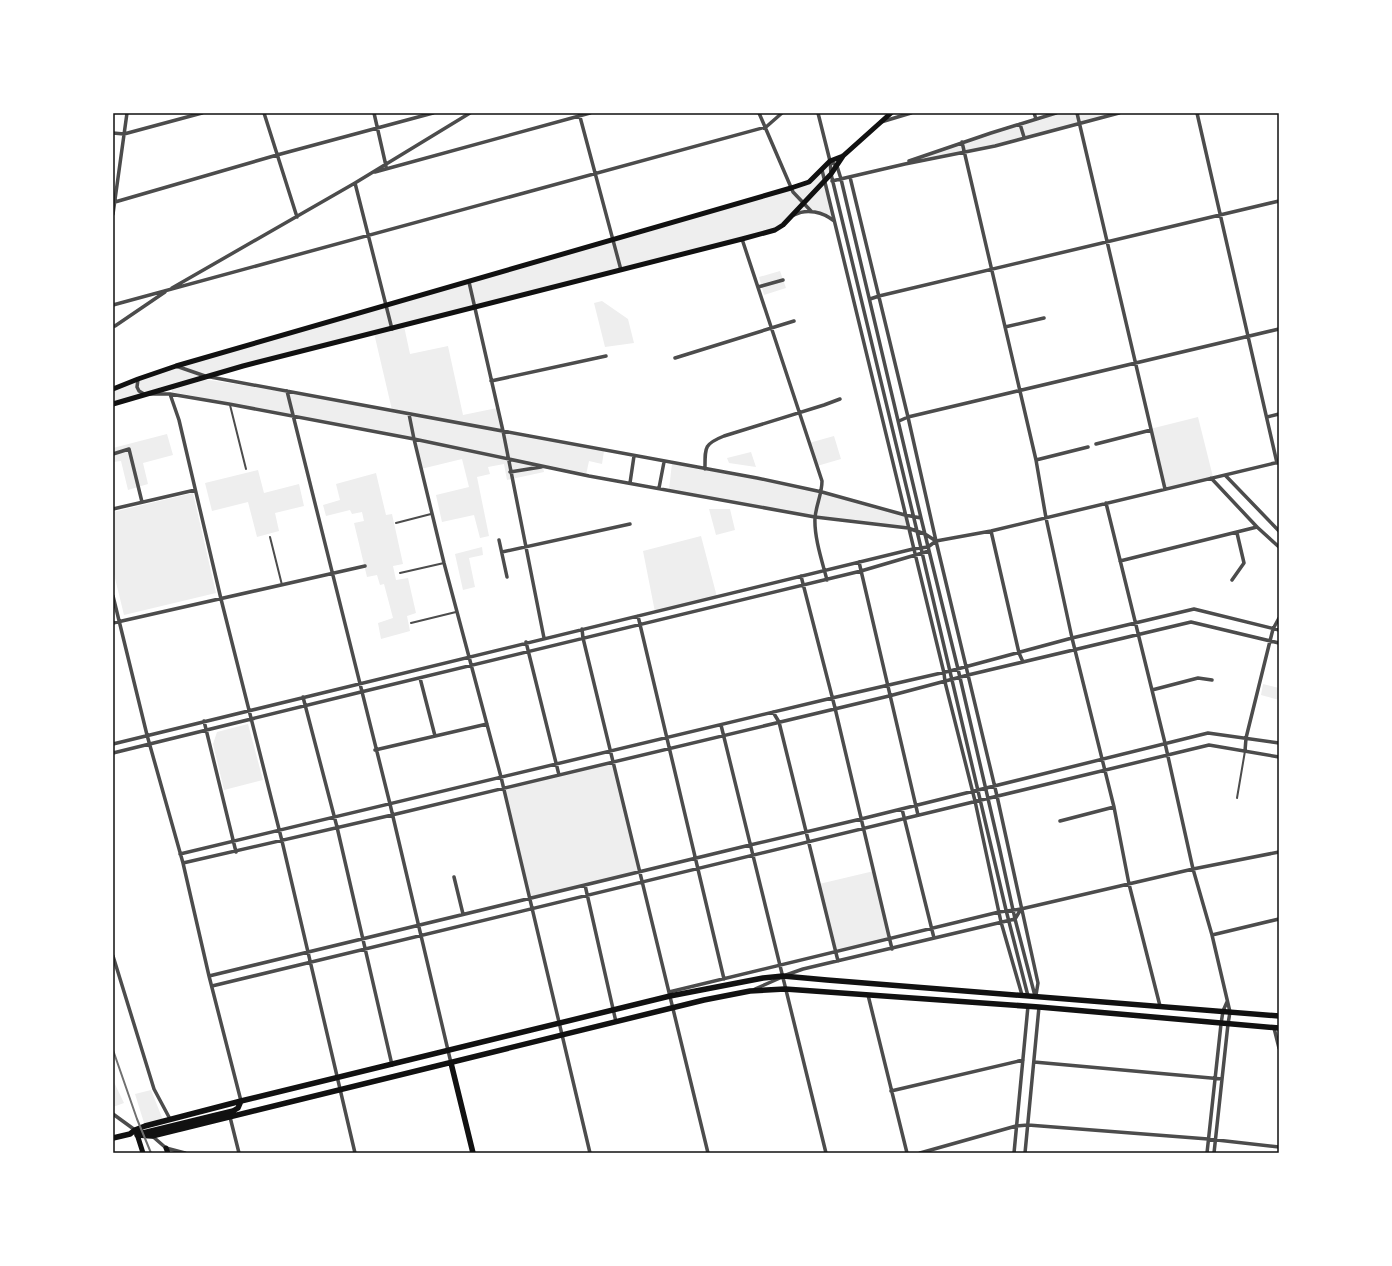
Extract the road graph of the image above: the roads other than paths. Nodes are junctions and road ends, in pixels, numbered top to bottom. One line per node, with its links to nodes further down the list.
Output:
1 (127, 113): 26 (street)
2 (202, 113): 26 (street)
3 (264, 113): 30 (street)
4 (374, 113): 24 (street)
5 (434, 113): 24 (street)
6 (470, 113): 33 (street)
7 (590, 113): 18 (street)
8 (759, 113): 23 (street)
9 (782, 113): 23 (street)
10 (818, 113): 32 (street)
11 (891, 113): 20 (main road)
12 (911, 113): 20 (street)
13 (1034, 113): 19 (street)
14 (1056, 113): 19 (street)
15 (1077, 113): 21 (street)
16 (1119, 113): 21 (street)
17 (1197, 113): 52 (street)
18 (579, 115): 36 (street); 38 (street)
19 (1036, 119): 22 (street)
20 (880, 123): 31 (main road)
21 (1080, 123): 27 (street); 61 (street)
22 (1020, 124): 27 (street); 28 (street)
23 (766, 127): 38 (street); 46 (street)
24 (377, 128): 30 (street); 33 (street)
25 (113, 133): 26 (street)
26 (124, 134): 48 (street)
27 (1024, 137): 29 (street)
28 (962, 142): 29 (street); 34 (street)
29 (964, 152): 34 (street); 62 (street)
30 (278, 155): 48 (street); 53 (street)
31 (842, 156): 32 (main road); 35 (main road)
32 (830, 161): 35 (street); 37 (main road); 40 (street)
33 (386, 164): 36 (street); 39 (street)
34 (905, 164): 41 (street)
35 (837, 166): 40 (main road); 42 (street)
36 (387, 169): 39 (street)
37 (822, 170): 43 (street); 46 (main road)
38 (595, 173): 58 (street); 59 (street)
39 (371, 174): 45 (street)
40 (831, 174): 43 (main road); 44 (street)
41 (850, 177): 42 (street); 56 (street)
42 (841, 179): 44 (street); 57 (street)
43 (824, 181): 49 (main road); 55 (street)
44 (832, 181): 131 (street)
45 (355, 183): 53 (street); 58 (street)
46 (791, 188): 49 (street); 59 (main road)
47 (1279, 201): 52 (street)
48 (114, 202): 51 (street)
49 (804, 203): 50 (street); 54 (main road)
50 (811, 211): 54 (street); 55 (street)
51 (113, 214)
52 (1220, 215): 61 (street); 80 (street)
53 (297, 217): 67 (street)
54 (790, 217): 60 (main road)
55 (834, 221): 129 (street)
56 (863, 228): 57 (street); 68 (street)
57 (854, 232): 69 (street)
58 (368, 235): 67 (street); 71 (street)
59 (613, 239): 63 (street); 65 (main road)
60 (742, 239): 63 (main road); 66 (street)
61 (1106, 242): 62 (street); 83 (street)
62 (992, 268): 68 (street); 76 (street)
63 (621, 270): 72 (main road)
64 (783, 280): 66 (street)
65 (469, 282): 71 (main road); 72 (street)
66 (758, 287): 78 (street)
67 (168, 290): 70 (street); 75 (street)
68 (879, 296): 69 (street); 100 (street)
69 (870, 299): 102 (street)
70 (113, 305)
71 (386, 305): 77 (street); 84 (main road)
72 (475, 307): 77 (main road); 87 (street)
73 (1044, 318): 76 (street)
74 (794, 321): 78 (street)
75 (115, 326)
76 (1005, 327): 89 (street)
77 (392, 329): 85 (main road)
78 (772, 329): 82 (street); 96 (street)
79 (1279, 329): 80 (street)
80 (1248, 336): 83 (street); 101 (street)
81 (606, 356): 87 (street)
82 (675, 358)
83 (1134, 364): 89 (street); 103 (street)
84 (176, 366): 85 (street); 86 (main road)
85 (205, 376): 90 (street); 91 (main road)
86 (138, 379): 88 (main road); 91 (street)
87 (491, 381): 104 (street)
88 (113, 389)
89 (1020, 390): 100 (street); 111 (street)
90 (287, 391): 97 (street); 99 (street)
91 (144, 394): 92 (street); 94 (main road)
92 (170, 394): 95 (street); 123 (street)
93 (840, 399): 96 (street)
94 (113, 404)
95 (229, 404): 99 (street); 115 (lane)
96 (800, 413): 116 (street); 124 (street)
97 (409, 414): 104 (street); 105 (street)
98 (1279, 414): 101 (street)
99 (293, 416): 105 (street); 161 (street)
100 (908, 417): 102 (street); 145 (street)
101 (1267, 417): 113 (street)
102 (899, 421): 132 (street)
103 (1150, 430): 106 (street); 122 (street)
104 (503, 431): 109 (street); 110 (street)
105 (414, 439): 110 (street); 128 (street)
106 (1096, 444)
107 (1088, 447): 111 (street)
108 (113, 454): 125 (street)
109 (634, 456): 112 (street); 120 (street)
110 (508, 459): 114 (street); 117 (street)
111 (1036, 460): 133 (street)
112 (664, 462): 116 (street); 121 (street)
113 (1278, 463): 118 (street)
114 (543, 467): 117 (street); 120 (street)
115 (246, 469)
116 (705, 469): 124 (street)
117 (510, 472): 146 (street)
118 (1225, 475): 119 (street); 140 (street)
119 (1212, 478): 122 (street); 136 (street)
120 (630, 483): 121 (street)
121 (659, 488): 130 (street)
122 (1165, 489): 126 (street)
123 (195, 490): 125 (street); 170 (street)
124 (822, 492): 129 (street); 130 (street)
125 (142, 502): 127 (street)
126 (1106, 504): 133 (street); 155 (street)
127 (113, 509)
128 (432, 514): 134 (lane); 156 (street)
129 (905, 515): 131 (street); 137 (street)
130 (815, 517): 137 (street); 159 (street)
131 (914, 517): 132 (street); 138 (street)
132 (921, 518): 142 (street)
133 (1046, 518): 139 (street); 185 (street)
134 (396, 523)
135 (630, 524): 146 (street)
136 (1257, 527): 141 (street); 148 (street)
137 (908, 528): 138 (street); 150 (street)
138 (917, 531): 142 (street); 149 (street)
139 (991, 531): 145 (street); 191 (street)
140 (1279, 531)
141 (1237, 533): 155 (street); 166 (street)
142 (925, 534): 145 (street); 147 (street)
143 (270, 536): 167 (lane)
144 (499, 540): 152 (street)
145 (936, 541): 147 (street); 195 (street)
146 (526, 547): 152 (street); 183 (street)
147 (928, 547): 149 (street); 151 (street)
148 (1279, 547)
149 (921, 548): 150 (street); 153 (street)
150 (913, 549): 154 (street); 157 (street)
151 (929, 551): 153 (street); 196 (street)
152 (502, 552): 164 (street)
153 (922, 554): 154 (street); 197 (street)
154 (915, 556): 160 (street); 198 (street)
155 (1120, 561): 175 (street)
156 (444, 562): 162 (lane); 171 (street)
157 (859, 562): 159 (street); 160 (street)
158 (365, 566): 161 (street)
159 (824, 570): 163 (street); 165 (street)
160 (862, 572): 165 (street); 206 (street)
161 (332, 573): 167 (street); 205 (street)
162 (400, 573)
163 (801, 576): 168 (street); 172 (street)
164 (507, 577)
165 (827, 580): 168 (street)
166 (1232, 580)
167 (282, 585): 170 (street)
168 (804, 586): 178 (street); 211 (street)
169 (113, 596): 174 (street)
170 (221, 599): 174 (street); 214 (street)
171 (457, 612): 176 (lane); 192 (street)
172 (638, 616): 178 (street); 179 (street)
173 (1279, 618): 180 (street)
174 (119, 622): 177 (street); 222 (street)
175 (1135, 622): 180 (street); 182 (street); 185 (street)
176 (411, 623)
177 (113, 624)
178 (640, 624): 184 (street); 225 (street)
179 (582, 629): 183 (street); 184 (street)
180 (1273, 629): 181 (street); 186 (street)
181 (1279, 630)
182 (1138, 634): 186 (street); 189 (street); 207 (street)
183 (544, 638): 187 (street)
184 (583, 638): 190 (street); 233 (street)
185 (1072, 638): 189 (street); 191 (street)
186 (1270, 641): 188 (street); 226 (street)
187 (526, 642): 190 (street); 192 (street)
188 (1279, 643)
189 (1075, 649): 193 (street); 238 (street)
190 (529, 651): 194 (street); 240 (street)
191 (1019, 652): 193 (street); 195 (street)
192 (469, 657): 194 (street); 205 (street)
193 (1023, 662): 199 (street)
194 (472, 666): 200 (street); 219 (street)
195 (966, 667): 196 (street); 199 (street)
196 (958, 669): 197 (street); 201 (street)
197 (950, 671): 198 (street); 202 (street)
198 (944, 673): 204 (street); 206 (street)
199 (968, 675): 201 (street); 244 (street)
200 (420, 678): 208 (street); 223 (street)
201 (960, 678): 202 (street); 246 (street)
202 (952, 680): 204 (street); 247 (street)
203 (1212, 680): 207 (street)
204 (945, 682): 209 (street); 248 (street)
205 (359, 683): 208 (street); 210 (street)
206 (887, 686): 209 (street); 211 (street)
207 (1152, 690): 230 (street)
208 (362, 692): 212 (street); 232 (street)
209 (890, 696): 213 (street); 255 (street)
210 (304, 697): 212 (street); 214 (street)
211 (832, 698): 213 (street); 215 (street)
212 (305, 706): 216 (street); 260 (street)
213 (835, 708): 218 (street); 261 (street)
214 (249, 711): 216 (street); 217 (street)
215 (773, 712): 218 (street); 220 (street)
216 (251, 719): 221 (street); 266 (street)
217 (204, 721): 221 (street); 222 (street)
218 (779, 722): 224 (street); 267 (street)
219 (487, 724): 223 (street); 243 (street)
220 (721, 725): 224 (street); 225 (street)
221 (206, 730): 229 (street); 269 (street)
222 (147, 735): 228 (street); 229 (street)
223 (435, 736): 232 (street)
224 (723, 736): 231 (street); 271 (street)
225 (666, 738): 231 (street); 233 (street)
226 (1246, 738): 227 (street); 230 (street); 234 (street)
227 (1279, 743)
228 (113, 744)
229 (150, 744): 235 (street); 274 (street)
230 (1165, 744): 236 (street); 238 (street)
231 (669, 748): 239 (street); 276 (street)
232 (375, 750): 254 (street)
233 (611, 751): 239 (street); 240 (street)
234 (1245, 751): 236 (street); 237 (street); 251 (lane)
235 (113, 753)
236 (1167, 754): 241 (street); 279 (street)
237 (1279, 757)
238 (1102, 759): 241 (street); 244 (street)
239 (613, 762): 242 (street); 280 (street)
240 (556, 764): 242 (street); 243 (street)
241 (1105, 770): 249 (street); 256 (street)
242 (559, 775): 245 (street)
243 (501, 778): 245 (street); 254 (street)
244 (994, 786): 246 (street); 249 (street)
245 (503, 788): 258 (street); 286 (street)
246 (986, 788): 247 (street); 250 (street)
247 (978, 790): 248 (street); 252 (street)
248 (972, 791): 253 (street); 255 (street)
249 (997, 796): 250 (street); 287 (street)
250 (988, 798): 252 (street); 290 (street)
251 (1237, 798)
252 (981, 800): 253 (street); 289 (street)
253 (975, 801): 259 (street); 291 (street)
254 (390, 804): 258 (street); 260 (street)
255 (916, 806): 257 (street); 259 (street)
256 (1114, 807): 263 (street); 283 (street)
257 (902, 809): 261 (street); 262 (street)
258 (392, 815): 264 (street); 297 (street)
259 (918, 815): 262 (street)
260 (335, 818): 264 (street); 266 (street)
261 (861, 819): 265 (street); 267 (street)
262 (904, 819): 265 (street); 298 (street)
263 (1060, 821)
264 (337, 828): 268 (street); 302 (street)
265 (864, 829): 270 (street); 303 (street)
266 (279, 831): 268 (street); 269 (street)
267 (806, 832): 270 (street); 271 (street)
268 (282, 841): 272 (street); 306 (street)
269 (233, 842): 272 (street); 274 (street)
270 (808, 842): 275 (street); 307 (street)
271 (750, 845): 275 (street); 276 (street)
272 (236, 852): 277 (street)
273 (1279, 852): 279 (street)
274 (180, 854): 277 (street)
275 (753, 856): 278 (street); 311 (street)
276 (695, 858): 278 (street); 280 (street)
277 (183, 864): 312 (street)
278 (697, 869): 282 (street); 314 (street)
279 (1193, 869): 283 (street); 300 (street)
280 (640, 872): 282 (street); 284 (street)
281 (454, 877): 292 (street)
282 (642, 882): 285 (street); 318 (street)
283 (1129, 884): 287 (street); 324 (street)
284 (585, 885): 285 (street); 286 (street)
285 (587, 895): 288 (street); 327 (street)
286 (529, 898): 288 (street); 292 (street)
287 (1021, 909): 290 (street); 293 (street); 321 (street)
288 (532, 910): 299 (street); 332 (street)
289 (1006, 910): 290 (street); 291 (street); 295 (street)
290 (1013, 910): 293 (street)
291 (999, 912): 296 (street); 298 (street)
292 (463, 914): 297 (street)
293 (1015, 919): 295 (street); 321 (street)
294 (1279, 919): 300 (street)
295 (1009, 920): 296 (street); 320 (street)
296 (1001, 922): 301 (street); 320 (street)
297 (419, 925): 299 (street); 302 (street)
298 (932, 929): 301 (street); 303 (street)
299 (421, 936): 305 (street); 338 (street)
300 (1212, 936): 322 (street)
301 (934, 938): 304 (street)
302 (363, 939): 305 (street); 306 (street)
303 (890, 939): 304 (street); 307 (street)
304 (892, 949): 309 (street)
305 (366, 950): 310 (street); 342 (street)
306 (308, 952): 310 (street); 312 (street)
307 (836, 952): 309 (street); 311 (street)
308 (113, 956): 351 (street)
309 (838, 961): 313 (street)
310 (310, 963): 315 (street); 343 (street)
311 (780, 966): 313 (street); 314 (street)
312 (209, 976): 315 (street)
313 (783, 976): 316 (street); 317 (street); 318 (main road); 320 (main road)
314 (724, 979): 318 (street)
315 (212, 986): 348 (street)
316 (786, 989): 317 (main road); 319 (main road); 369 (street)
317 (750, 991): 326 (main road)
318 (669, 994): 326 (street); 327 (main road)
319 (868, 994): 323 (main road); 347 (street)
320 (1025, 996): 321 (main road); 323 (main road)
321 (1035, 996): 324 (main road); 325 (main road)
322 (1228, 1001): 328 (street); 329 (street)
323 (1028, 1006): 325 (main road); 339 (street)
324 (1160, 1006): 328 (main road)
325 (1039, 1007): 333 (main road); 340 (street)
326 (673, 1008): 331 (main road); 368 (street)
327 (614, 1009): 331 (street); 332 (main road)
328 (1223, 1012): 329 (main road); 333 (street)
329 (1230, 1012): 330 (main road); 334 (street)
330 (1279, 1016)
331 (616, 1022): 336 (main road)
332 (559, 1023): 336 (street); 338 (main road)
333 (1221, 1024): 334 (main road); 344 (street)
334 (1228, 1024): 335 (main road); 345 (street)
335 (1277, 1028): 337 (street)
336 (562, 1035): 341 (main road); 367 (street)
337 (1279, 1048)
338 (448, 1050): 341 (street); 342 (main road)
339 (1023, 1060): 347 (street); 354 (street)
340 (1034, 1062): 344 (street); 352 (street)
341 (451, 1063): 346 (main road); 366 (main road)
342 (392, 1065): 343 (main road)
343 (337, 1078): 346 (street); 348 (main road)
344 (1215, 1079): 345 (street); 358 (street)
345 (1222, 1080): 359 (street)
346 (340, 1090): 350 (main road); 365 (street)
347 (892, 1091): 370 (street)
348 (241, 1101): 351 (main road); 356 (main road)
349 (113, 1114): 355 (street)
350 (230, 1117): 356 (main road); 364 (street)
351 (170, 1119): 353 (main road)
352 (1028, 1125): 354 (street); 358 (street); 373 (street)
353 (145, 1126): 355 (main road); 356 (street)
354 (1016, 1126): 371 (street); 372 (street)
355 (136, 1132): 356 (main road); 357 (main road); 362 (main road)
356 (150, 1134): 361 (street)
357 (113, 1138)
358 (1208, 1139): 359 (street); 374 (street)
359 (1215, 1140): 360 (street); 375 (street)
360 (1279, 1147)
361 (167, 1150): 363 (street)
362 (143, 1153)
363 (185, 1153)
364 (239, 1153)
365 (355, 1153)
366 (473, 1153)
367 (590, 1153)
368 (708, 1153)
369 (826, 1153)
370 (907, 1153)
371 (920, 1153)
372 (1014, 1153)
373 (1025, 1153)
374 (1207, 1153)
375 (1214, 1153)

